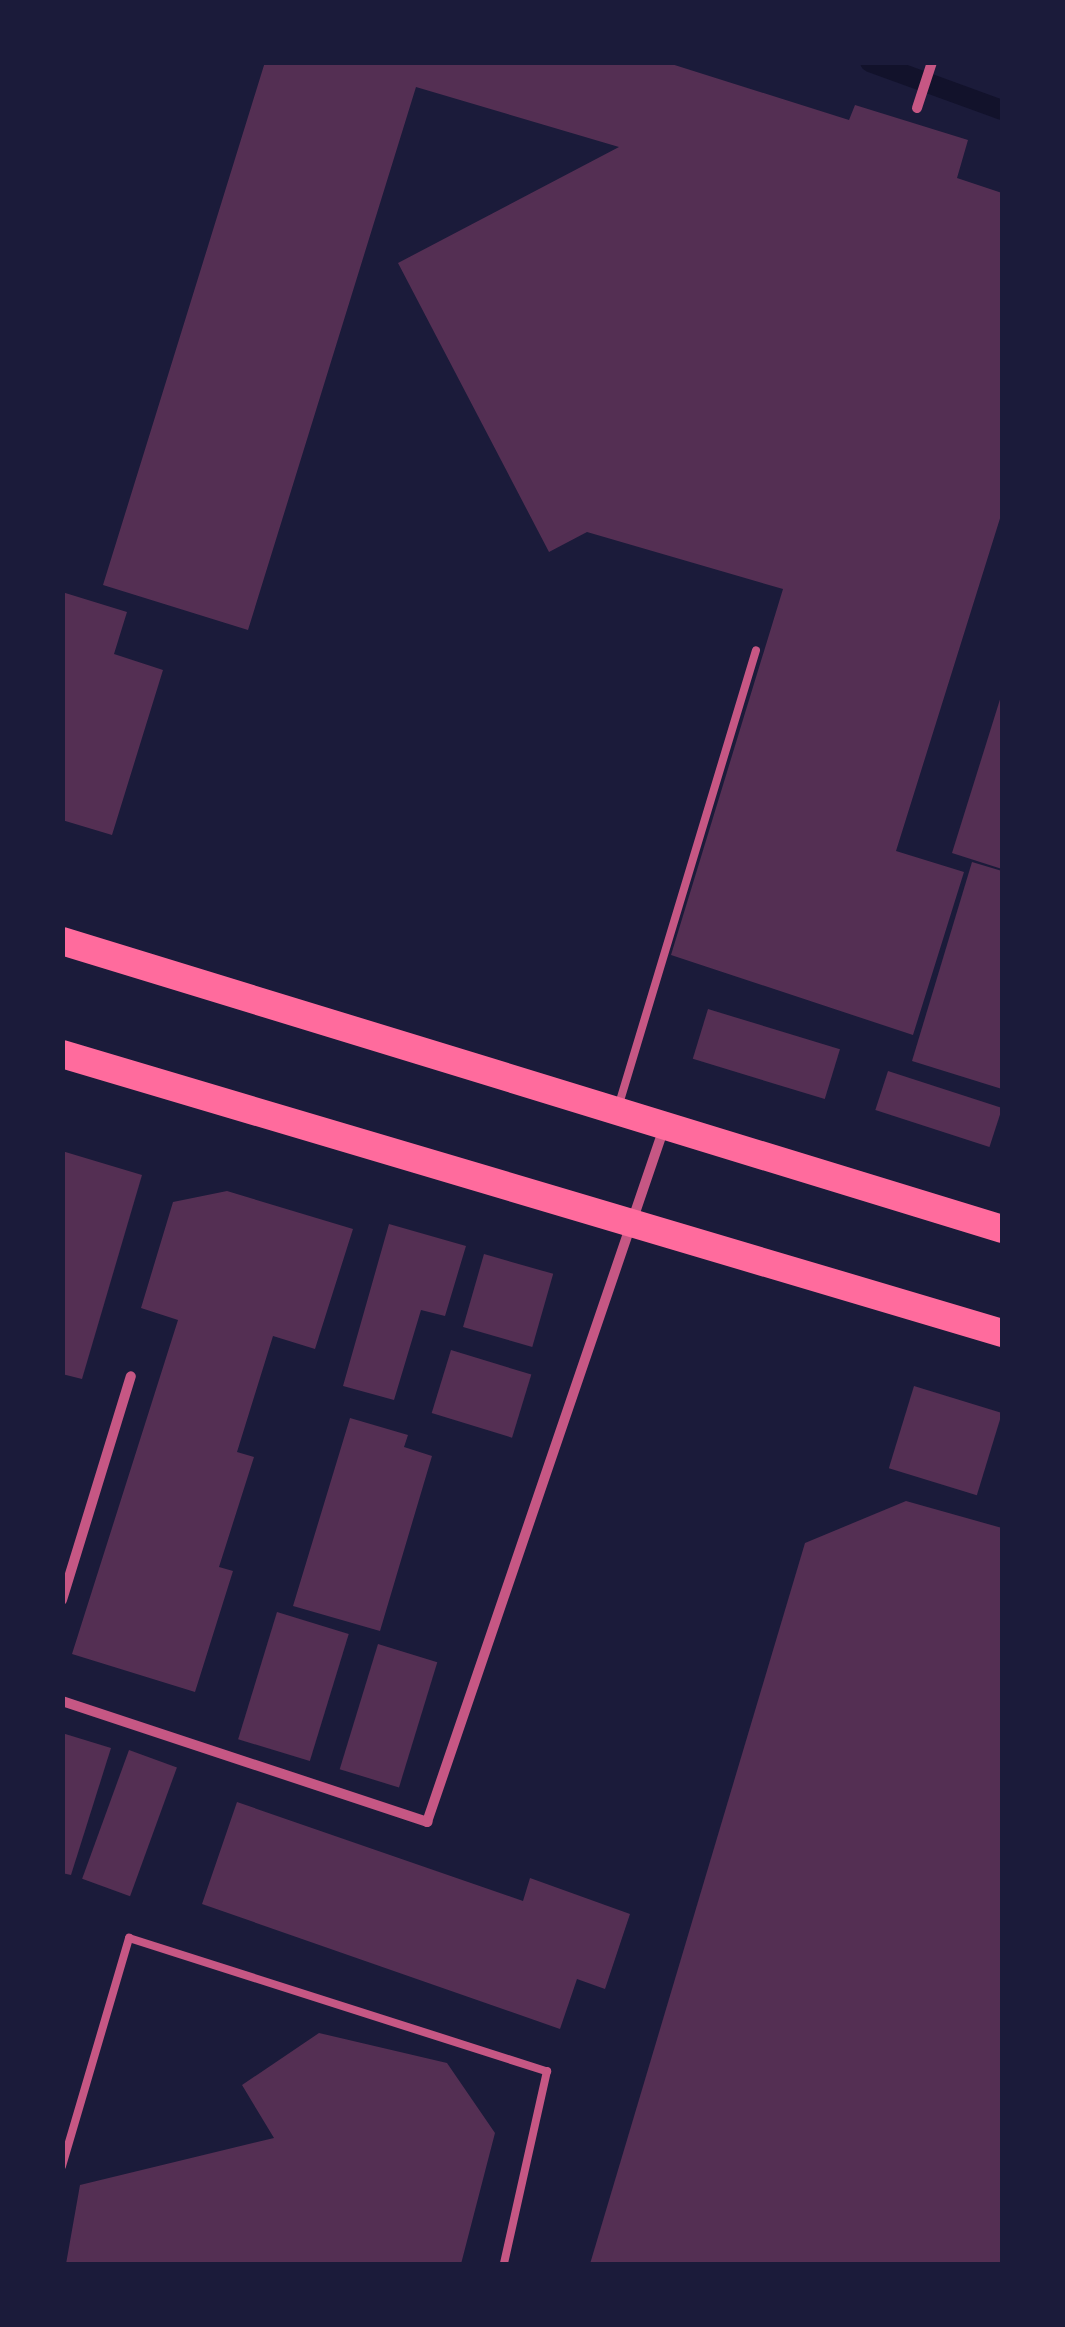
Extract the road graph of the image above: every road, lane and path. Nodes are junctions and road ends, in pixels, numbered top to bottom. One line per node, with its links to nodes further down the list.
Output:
1 (932, 62): 2 (street)
2 (917, 108)
3 (756, 650): 6 (lane)
4 (62, 941): 6 (highway)
5 (62, 1054): 8 (highway)
6 (618, 1108): 7 (highway)
7 (666, 1122): 8 (street); 9 (highway)
8 (629, 1226): 10 (highway); 13 (street)
9 (1002, 1229)
10 (1002, 1333)
11 (131, 1376): 12 (street)
12 (62, 1600)
13 (62, 1701)
14 (62, 2166): 15 (lane)
15 (504, 2264)

